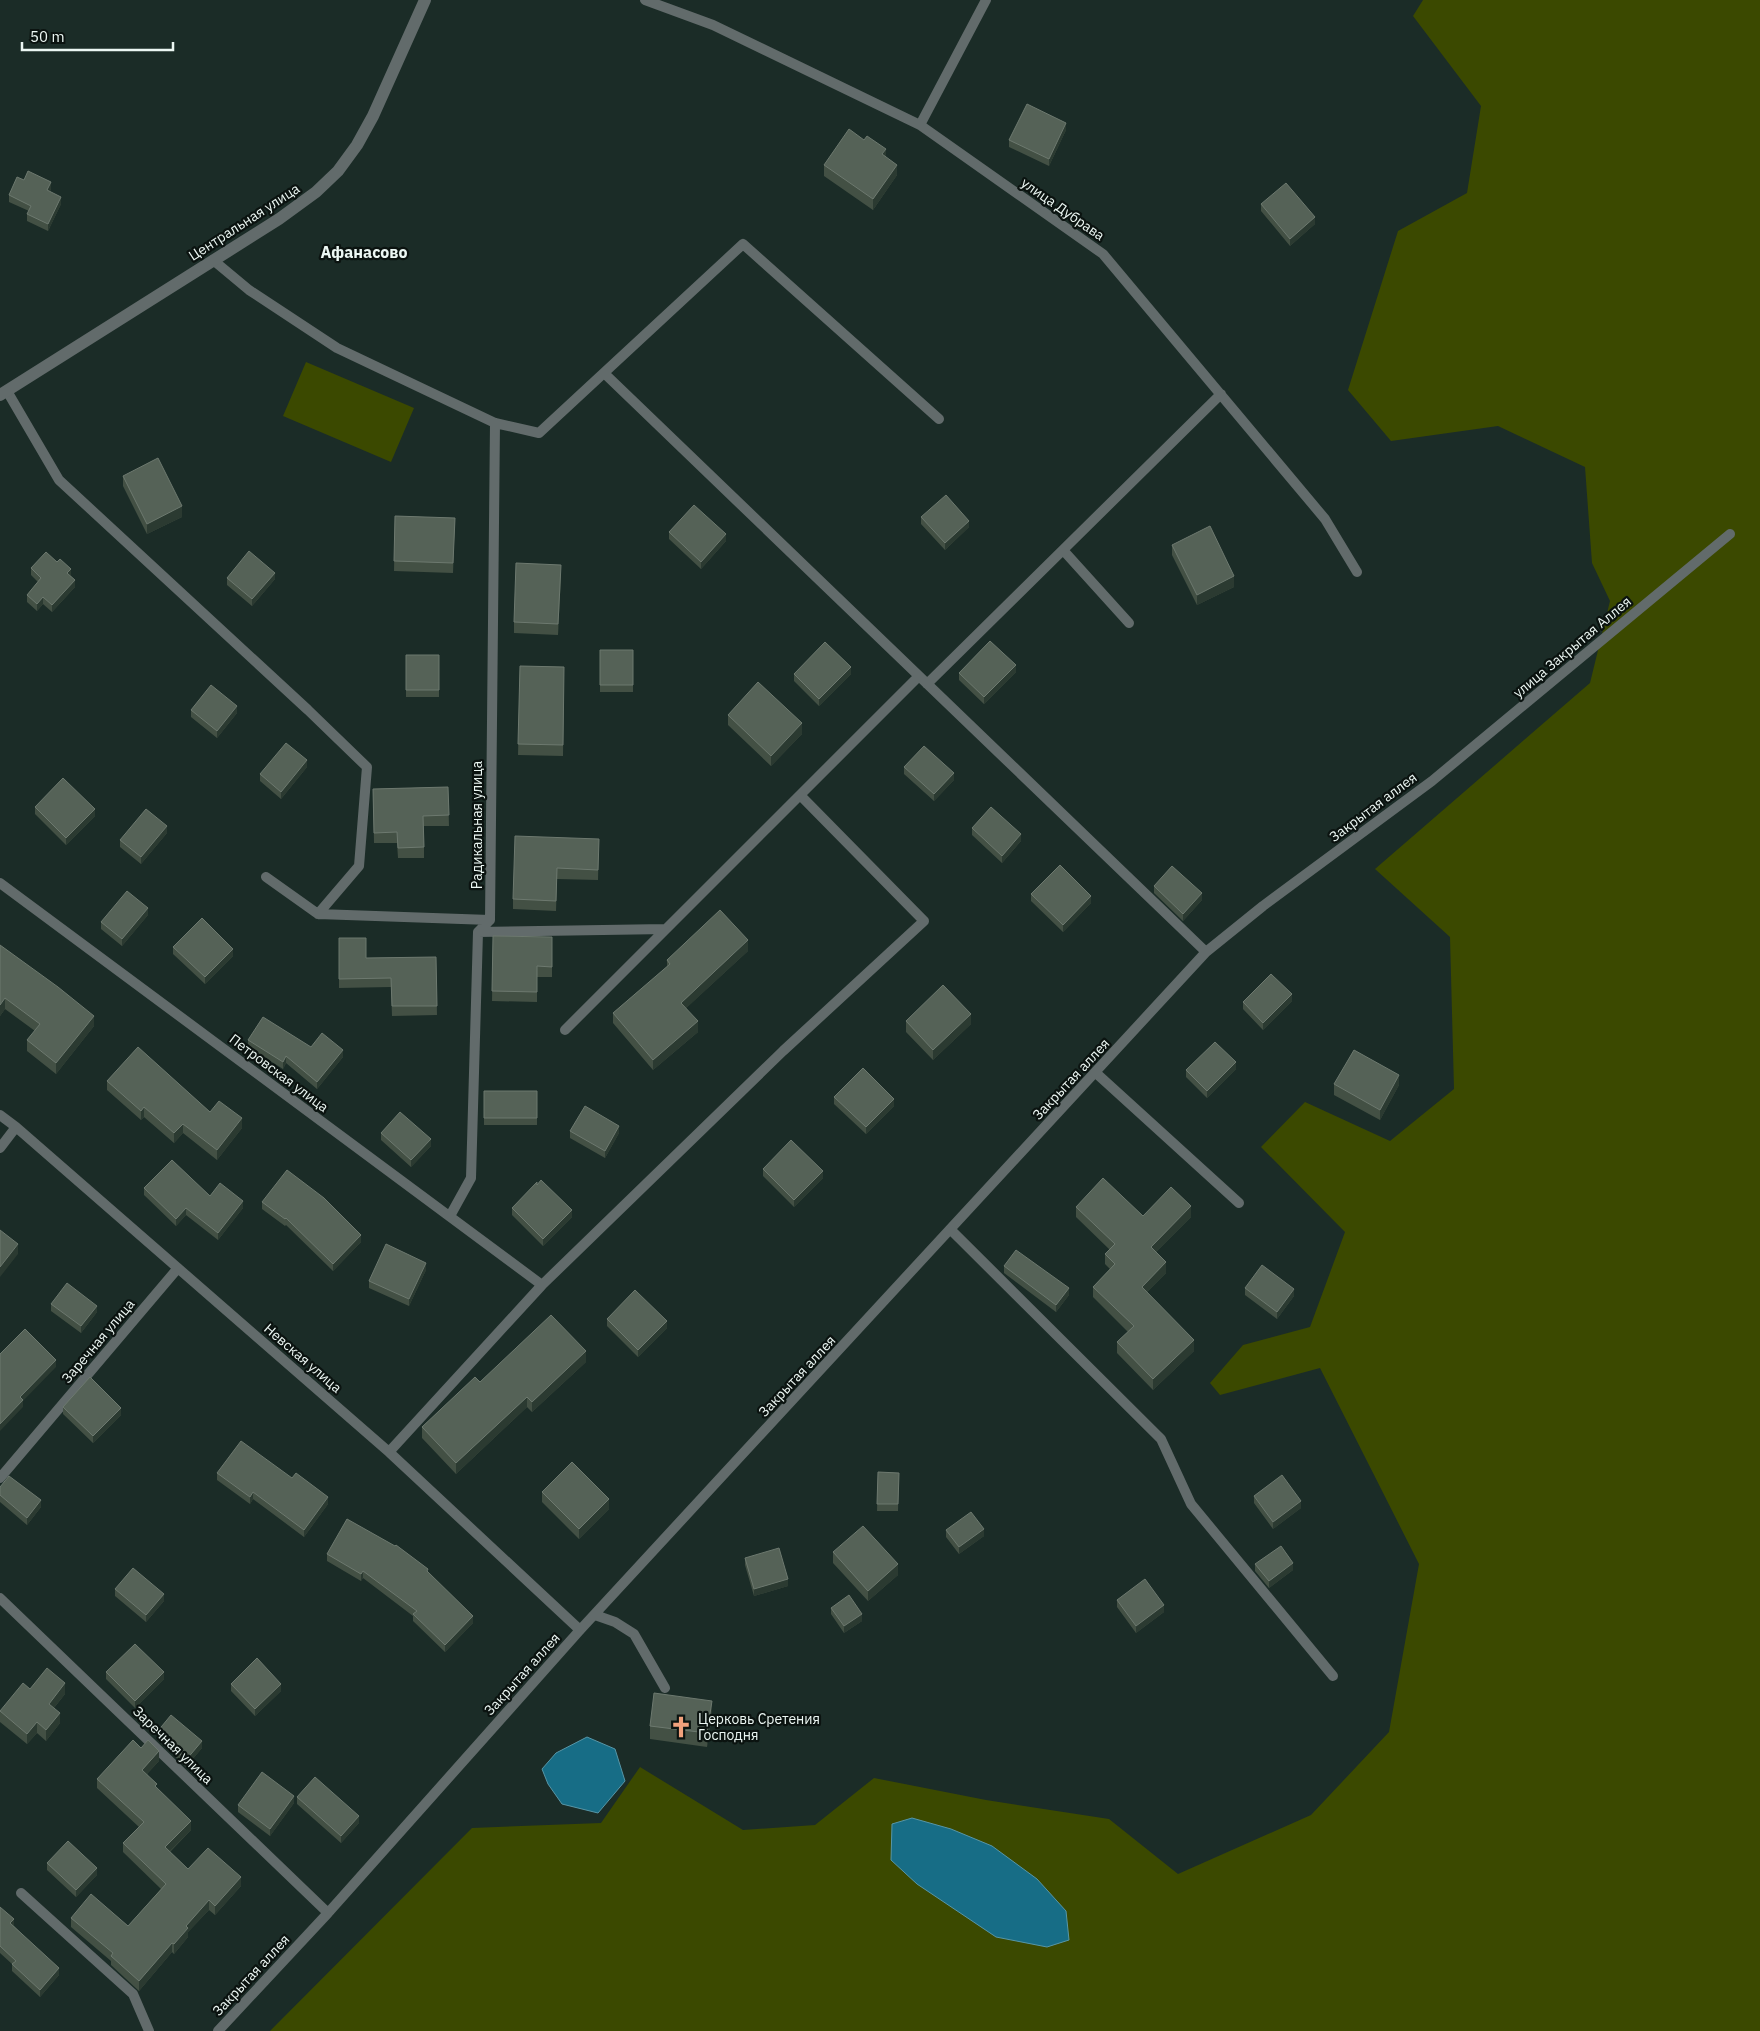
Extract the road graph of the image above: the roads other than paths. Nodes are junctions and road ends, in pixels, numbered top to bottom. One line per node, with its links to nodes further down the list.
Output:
1 (425, 0): 5 (street, Центральная улица)
2 (645, 0): 4 (lane, улица Дубрава)
3 (986, 0): 4 (lane)
4 (920, 125): 8 (lane, улица Дубрава)
5 (213, 260): 7 (street, Центральная улица); 10 (lane)
6 (604, 373): 9 (lane); 10 (lane); 15 (lane)
7 (4, 393): 21 (lane)
8 (1221, 394): 12 (lane); 13 (lane, улица Дубрава)
9 (939, 419)
10 (495, 423): 22 (lane, Радикальная улица)
11 (1730, 534): 17 (lane, улица Закрытая Аллея)
12 (1063, 550): 14 (lane); 16 (lane)
13 (1357, 572)
14 (1130, 622)
15 (919, 676): 16 (lane); 18 (lane)
16 (927, 684): 25 (lane)
17 (1432, 781): 25 (lane, Закрытая аллея)
18 (800, 795): 23 (lane); 35 (lane)
19 (266, 877): 21 (lane)
20 (0, 883): 32 (lane, Петровская улица)
21 (318, 914): 22 (lane)
22 (490, 920): 24 (lane)
23 (666, 929): 24 (lane); 26 (lane)
24 (478, 932): 32 (lane)
25 (1206, 952): 27 (lane, Закрытая аллея)
26 (565, 1030)
27 (1096, 1073): 31 (lane); 33 (lane, Закрытая аллея)
28 (0, 1115): 29 (lane, Невская улица)
29 (16, 1127): 30 (lane); 34 (lane, Невская улица)
30 (0, 1148)
31 (1239, 1203)
32 (450, 1216): 35 (lane, Петровская улица)
33 (951, 1230): 39 (lane, Закрытая аллея); 41 (lane)
34 (178, 1268): 36 (lane, Невская улица); 37 (lane, Заречная улица)
35 (542, 1285): 36 (lane)
36 (389, 1452): 40 (lane, Невская улица)
37 (0, 1478)
38 (0, 1598): 44 (lane, Заречная улица)
39 (595, 1615): 40 (lane, Закрытая аллея); 42 (lane)
40 (580, 1630): 44 (lane, Закрытая аллея)
41 (1333, 1676)
42 (665, 1688)
43 (21, 1893): 45 (lane)
44 (328, 1913): 46 (lane, Закрытая аллея)
45 (149, 2031)
46 (218, 2031)

